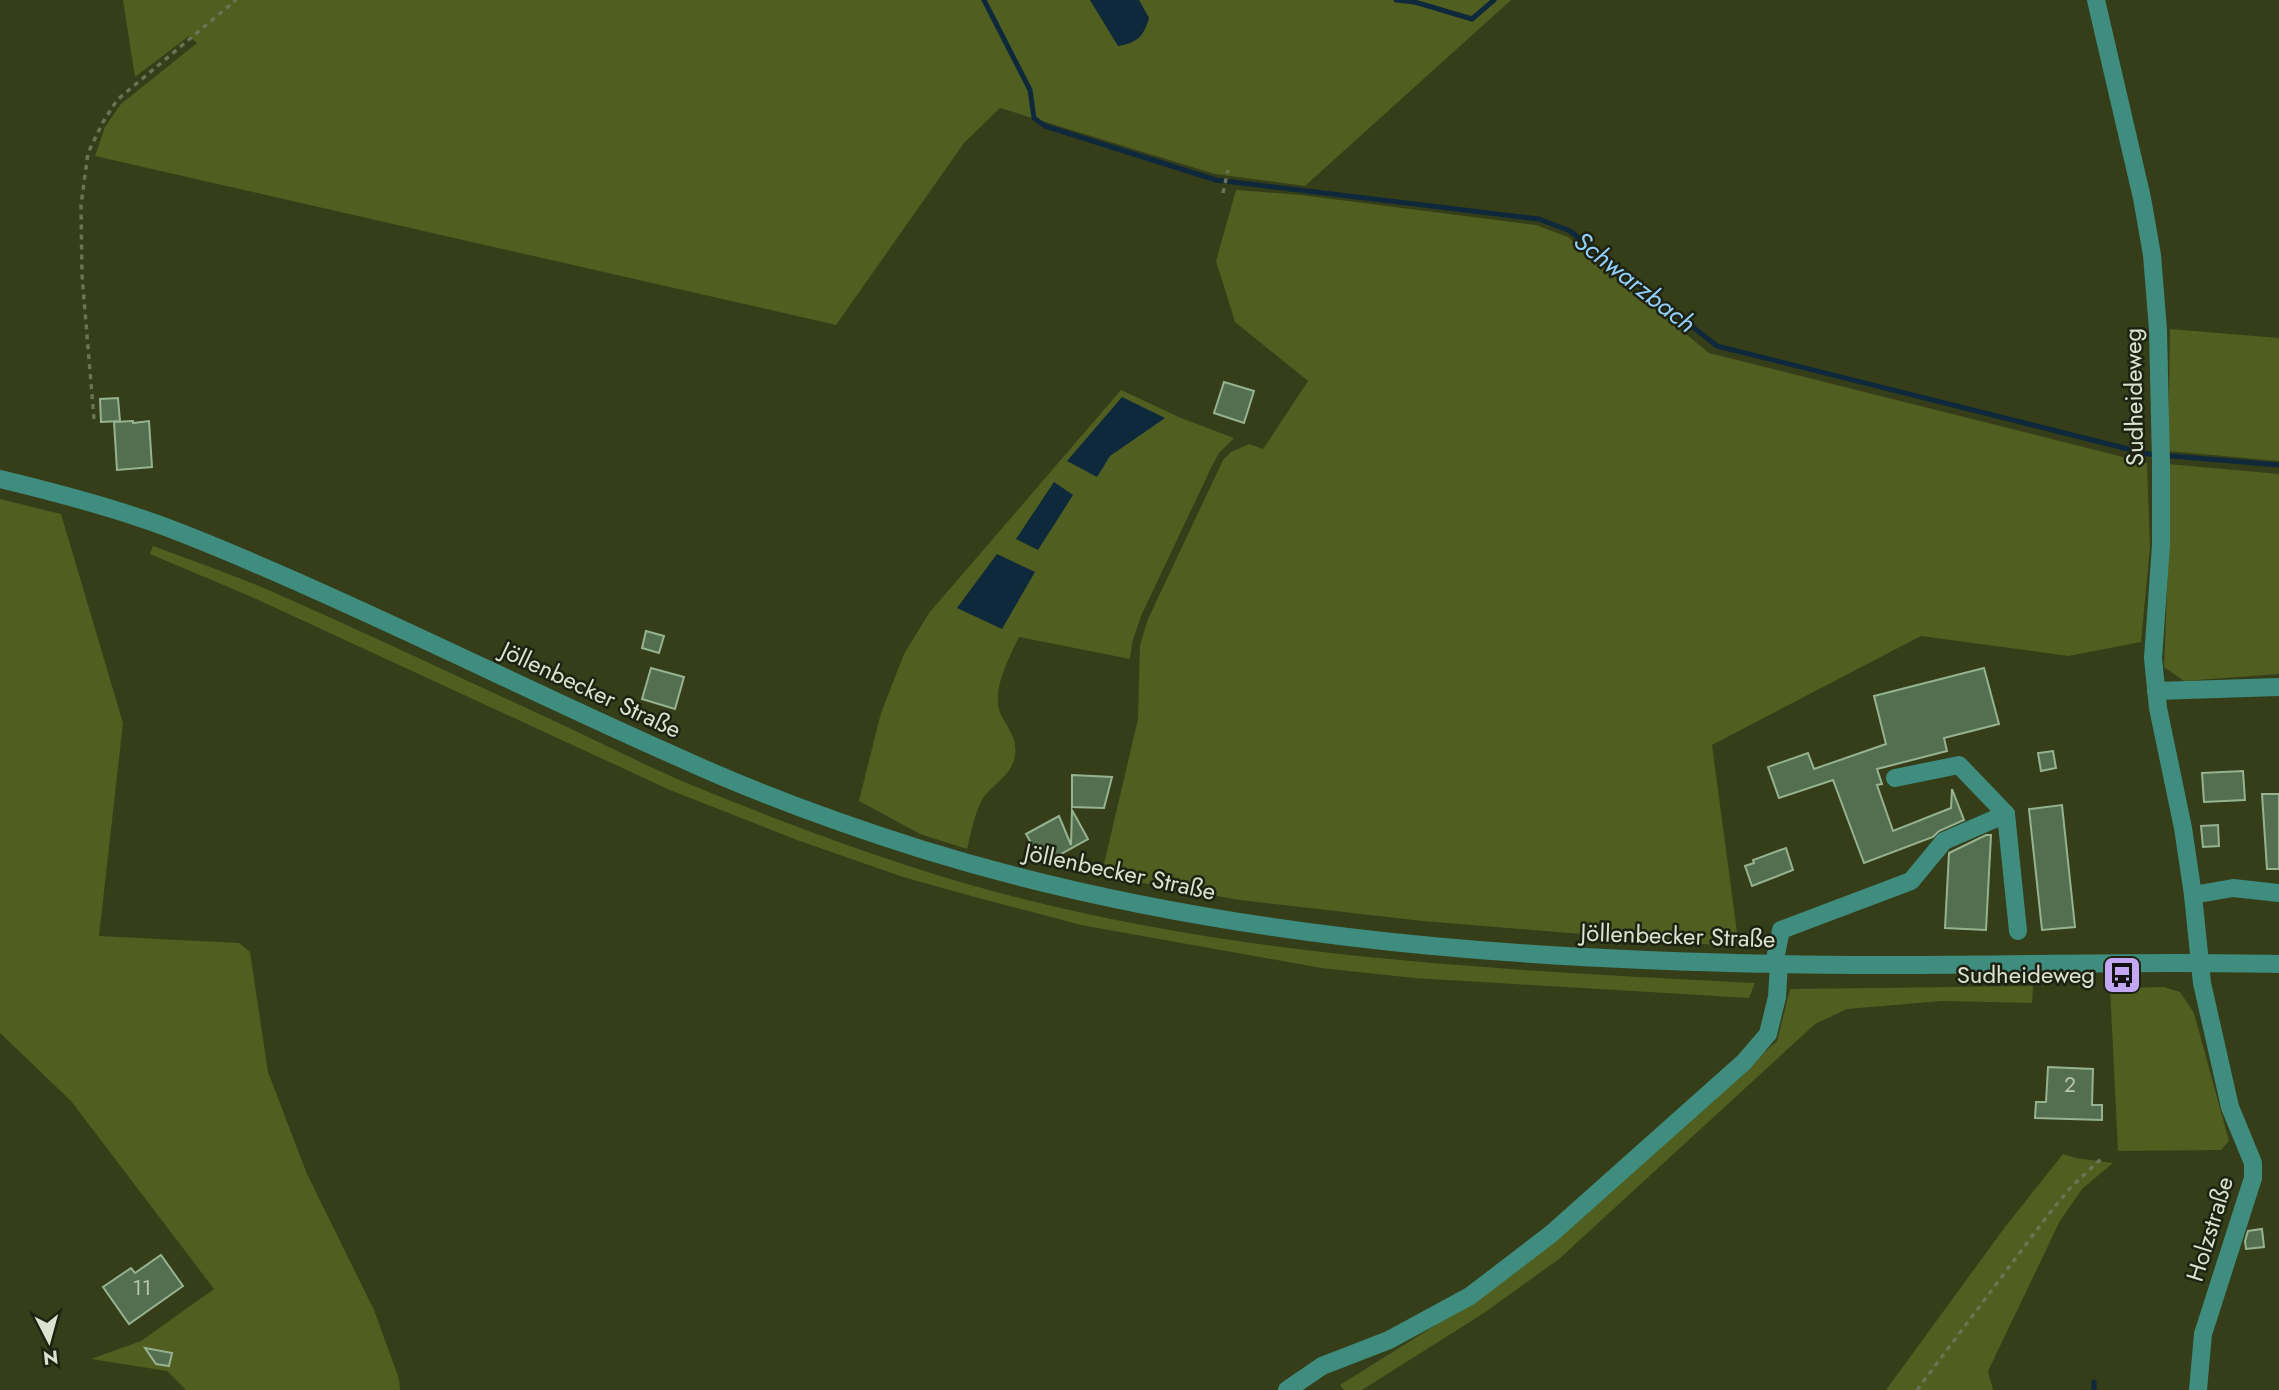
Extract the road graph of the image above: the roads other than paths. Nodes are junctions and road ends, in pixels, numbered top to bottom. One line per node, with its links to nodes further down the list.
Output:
1 (2096, 0): 4 (street, Sudheideweg)
2 (0, 479): 11 (street, Jöllenbecker Straße)
3 (2279, 687): 4 (street)
4 (2156, 691): 8 (street, Sudheideweg)
5 (1895, 778): 6 (street)
6 (2006, 814): 9 (street); 11 (street)
7 (2279, 893): 8 (street)
8 (2193, 895): 10 (street, Sudheideweg)
9 (2018, 931)
10 (2200, 962): 11 (street, Jöllenbecker Straße); 12 (street, Jöllenbecker Straße); 14 (street, Holzstraße)
11 (1776, 964): 13 (street)
12 (2279, 964)
13 (1287, 1390)
14 (2198, 1390)

